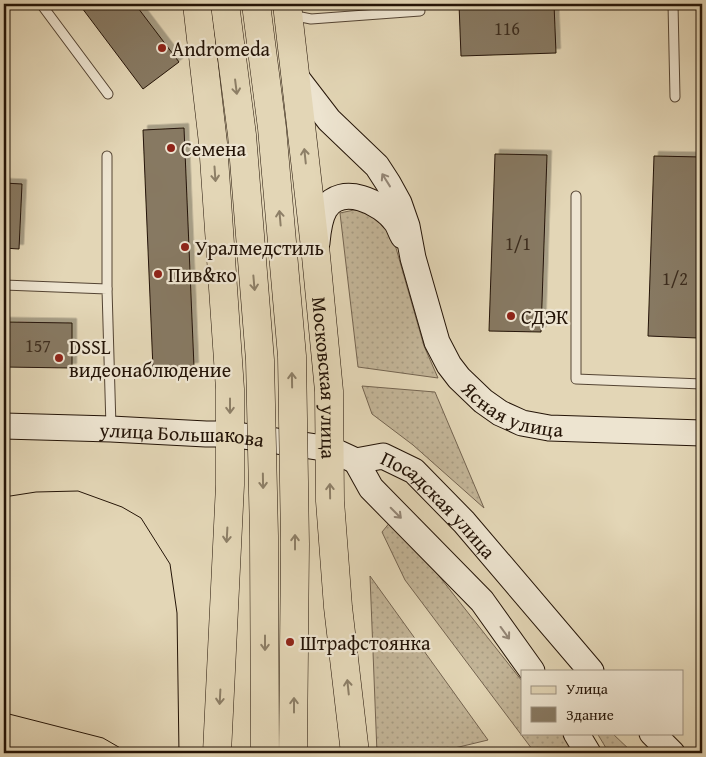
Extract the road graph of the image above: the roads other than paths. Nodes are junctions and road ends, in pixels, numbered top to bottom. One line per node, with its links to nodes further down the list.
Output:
1 (41, 4): 9 (lane)
2 (197, 4): 21 (main road, one-way to 21)
3 (225, 4): 29 (main road, one-way to 29, bridge)
4 (256, 4): 30 (main road, Московская улица, one-way to 4, bridge)
5 (672, 4): 10 (lane)
6 (288, 9): 7 (lane); 8 (main road, Московская улица)
7 (420, 11)
8 (296, 77): 13 (main road, Московская улица, one-way to 8); 14 (street, one-way to 8)
9 (108, 94)
10 (676, 97)
11 (107, 156): 16 (lane)
12 (576, 196): 17 (lane)
13 (316, 256): 14 (street); 22 (main road, Московская улица)
14 (413, 258): 20 (street, Ясная улица)
15 (4, 285): 16 (lane)
16 (107, 289): 19 (lane)
17 (702, 384)
18 (4, 426): 19 (street, улица Большакова)
19 (110, 429): 21 (street, улица Большакова)
20 (702, 433)
21 (230, 434): 22 (street, улица Большакова); 28 (main road, one-way to 28)
22 (330, 449): 23 (street, улица Большакова); 31 (main road, Московская улица, one-way to 22)
23 (356, 461): 24 (street, Посадская улица, one-way to 24); 25 (street, Посадская улица)
24 (531, 670)
25 (591, 670)
26 (577, 734): 32 (street)
27 (653, 734): 33 (street)
28 (217, 753)
29 (265, 753)
30 (293, 753)
31 (355, 753)
32 (588, 753)
33 (672, 753)

